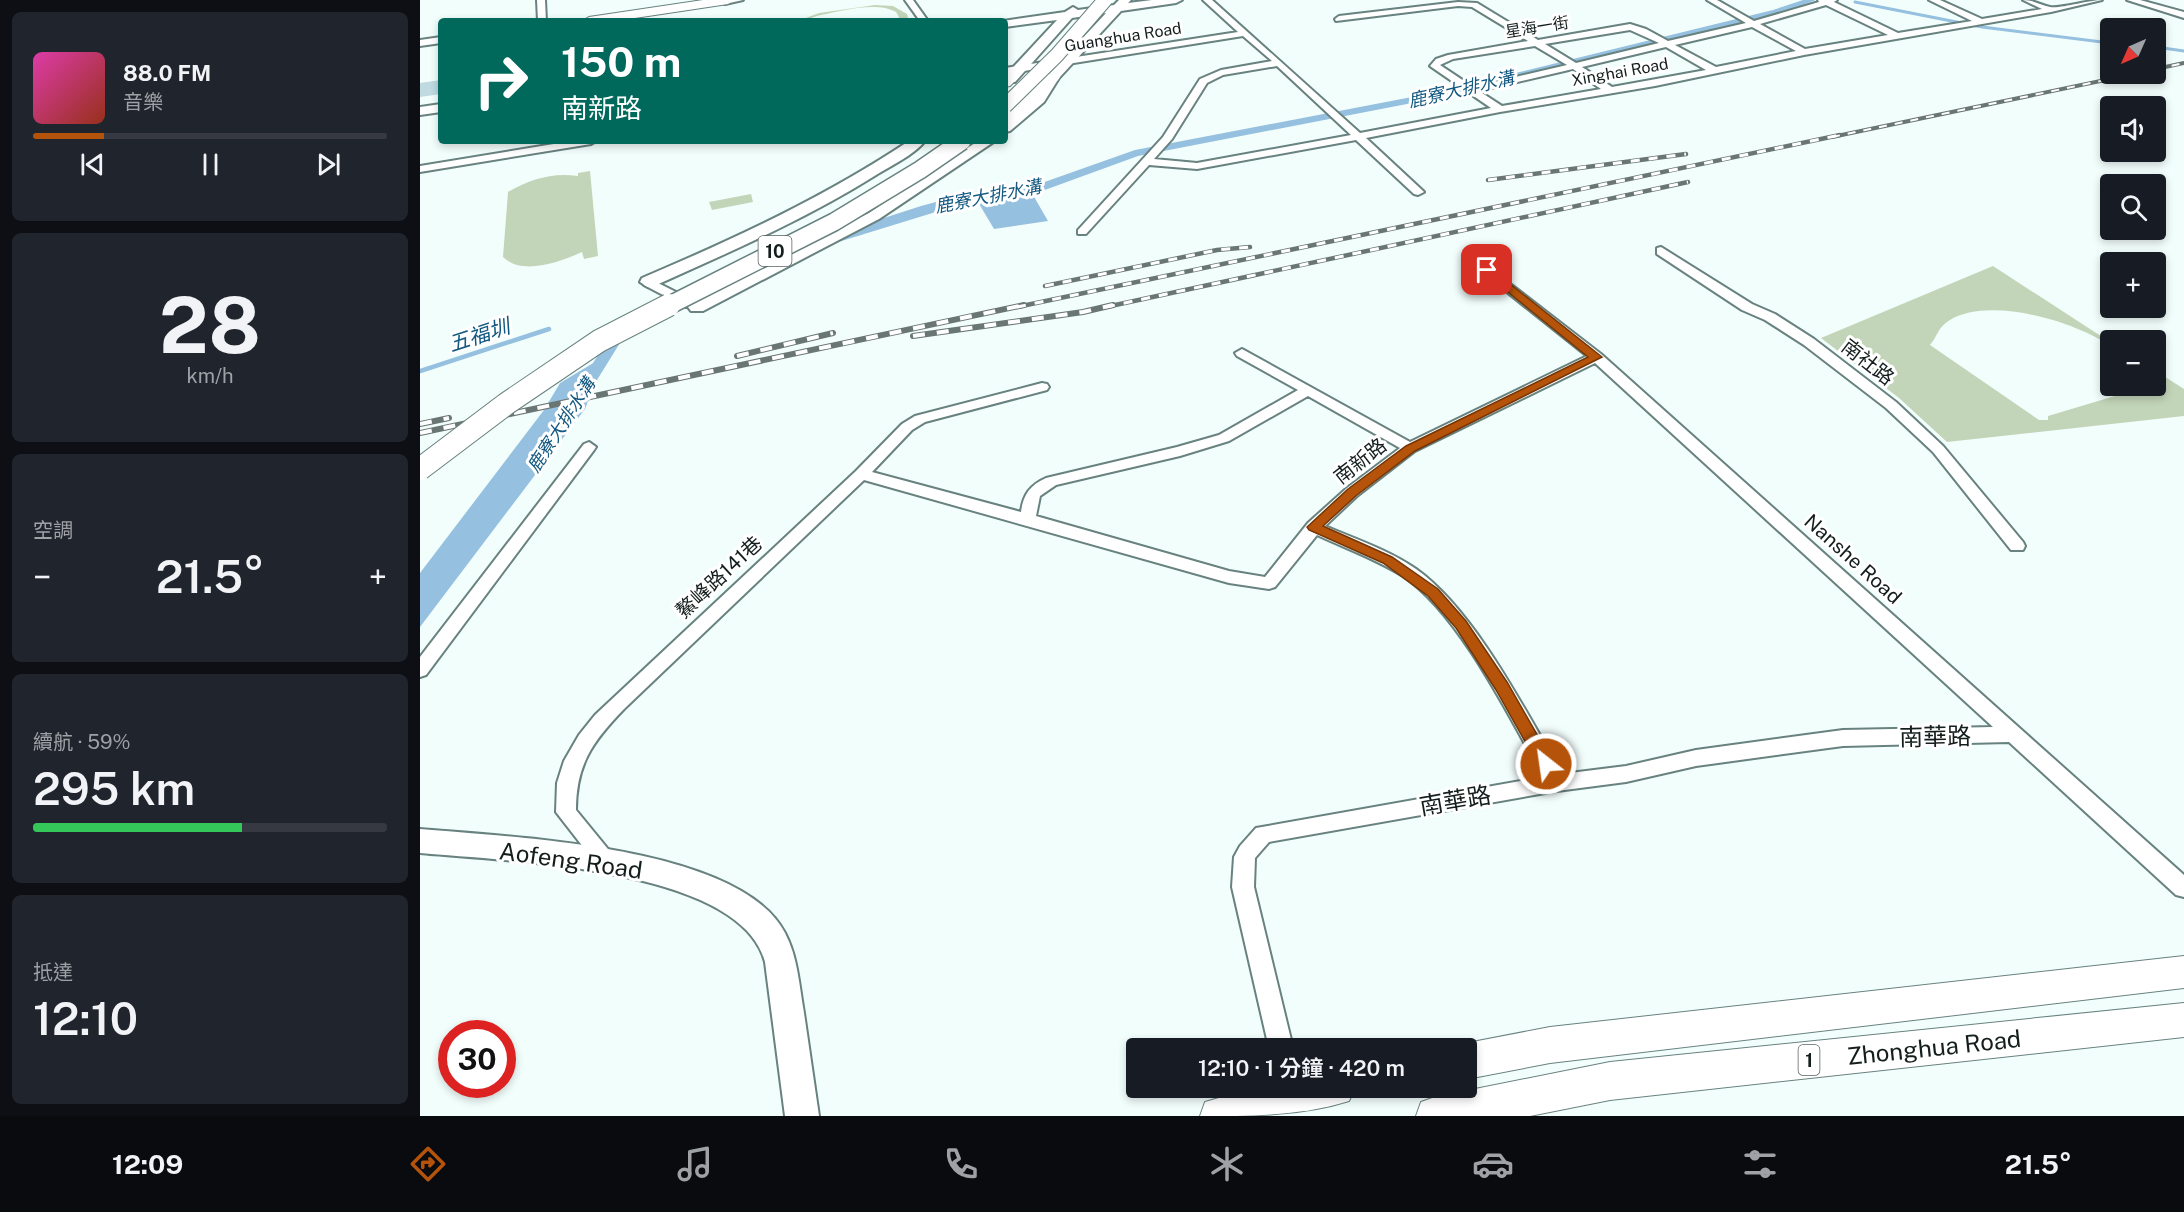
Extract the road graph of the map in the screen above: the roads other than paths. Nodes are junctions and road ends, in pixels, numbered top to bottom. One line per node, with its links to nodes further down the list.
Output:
1 (541, 0): 20 (street)
2 (732, 0): 21 (main road)
3 (909, 0): 22 (street)
4 (1082, 0): 18 (street)
5 (1094, 0): 45 (main road)
6 (1105, 0): 46 (main road, bridge)
7 (1141, 0): 16 (street)
8 (1176, 0): 16 (street)
9 (1207, 0): 29 (street)
10 (1711, 0): 27 (street)
11 (1933, 0): 25 (street)
12 (2027, 0): 17 (street)
13 (2098, 0): 17 (street, Xinghai Road)
14 (2132, 0): 19 (street)
15 (1827, 1): 27 (street); 30 (street)
16 (1122, 3): 18 (street); 37 (street)
17 (2051, 10): 25 (street, Xinghai Road)
18 (1071, 12): 24 (street); 26 (street); 34 (street)
19 (2184, 15)
20 (542, 18)
21 (609, 18)
22 (922, 18)
23 (1339, 19): 32 (street)
24 (1008, 20)
25 (1981, 22): 30 (street, Xinghai Road)
26 (1008, 23)
27 (1752, 24): 35 (street); 36 (street)
28 (1008, 31): 34 (street)
29 (1245, 33): 37 (street, Guanghua Road); 38 (street)
30 (1897, 36): 36 (street, Xinghai Road)
31 (438, 40): 33 (street)
32 (1535, 42): 35 (street, 星海一街); 39 (street); 43 (street, 星海一街)
33 (420, 43)
34 (1042, 44): 41 (street)
35 (1664, 44): 39 (street); 40 (street, 星海一街)
36 (1804, 52): 40 (street, Xinghai Road)
37 (1069, 61): 41 (street, Guanghua Road); 42 (street)
38 (1279, 63): 52 (street); 60 (street)
39 (1574, 65): 43 (street); 44 (street)
40 (1714, 70): 44 (street, Xinghai Road)
41 (1009, 77)
42 (1053, 77): 50 (main road); 51 (street)
43 (1472, 90): 49 (street, 星海一街)
44 (1609, 90): 49 (street, Xinghai Road)
45 (1008, 91)
46 (1008, 103)
47 (438, 106): 48 (street)
48 (420, 109)
49 (1500, 109): 52 (street, Xinghai Road)
50 (1008, 114)
51 (1008, 125)
52 (1360, 137): 60 (street, Xinghai Road); 62 (street)
53 (914, 144): 66 (street)
54 (927, 144): 68 (main road)
55 (943, 144): 68 (main road, 10)
56 (958, 144): 68 (main road, 10, bridge)
57 (971, 144): 68 (main road, bridge)
58 (983, 144): 67 (street)
59 (542, 145): 61 (street)
60 (1148, 162): 63 (street)
61 (420, 169)
62 (1419, 192)
63 (1082, 232)
64 (1661, 251): 80 (street, 南社路)
65 (1487, 270): 70 (street, Nanshe Road)
66 (648, 282): 67 (street)
67 (697, 307)
68 (588, 343): 75 (main road, 10); 76 (main road, 10, bridge)
69 (1242, 353): 72 (street)
70 (1596, 357): 74 (street, 南新路); 82 (street, Nanshe Road)
71 (1042, 387): 77 (street, 鰲峰路141巷)
72 (1307, 391): 74 (street); 78 (street)
73 (589, 447): 81 (street)
74 (1410, 448): 79 (street, 南新路)
75 (420, 450)
76 (420, 469)
77 (861, 474): 78 (street); 85 (street, 鰲峰路141巷)
78 (1028, 520): 79 (street, 南新路)
79 (1314, 527): 83 (street)
80 (2017, 546)
81 (420, 670)
82 (2015, 734): 83 (street, 南華路); 86 (street, Nanshe Road)
83 (1557, 783): 89 (street, 南華路)
84 (420, 841): 85 (street, Aofeng Road)
85 (605, 860): 92 (street, Aofeng Road)
86 (2184, 888)
87 (2184, 972): 90 (main road, 1)
88 (2184, 1020): 94 (main road, Zhonghua Road / 1)
89 (1279, 1038)
90 (1477, 1059)
91 (1273, 1098): 93 (main road)
92 (802, 1116)
93 (1219, 1116)
94 (1436, 1116)

